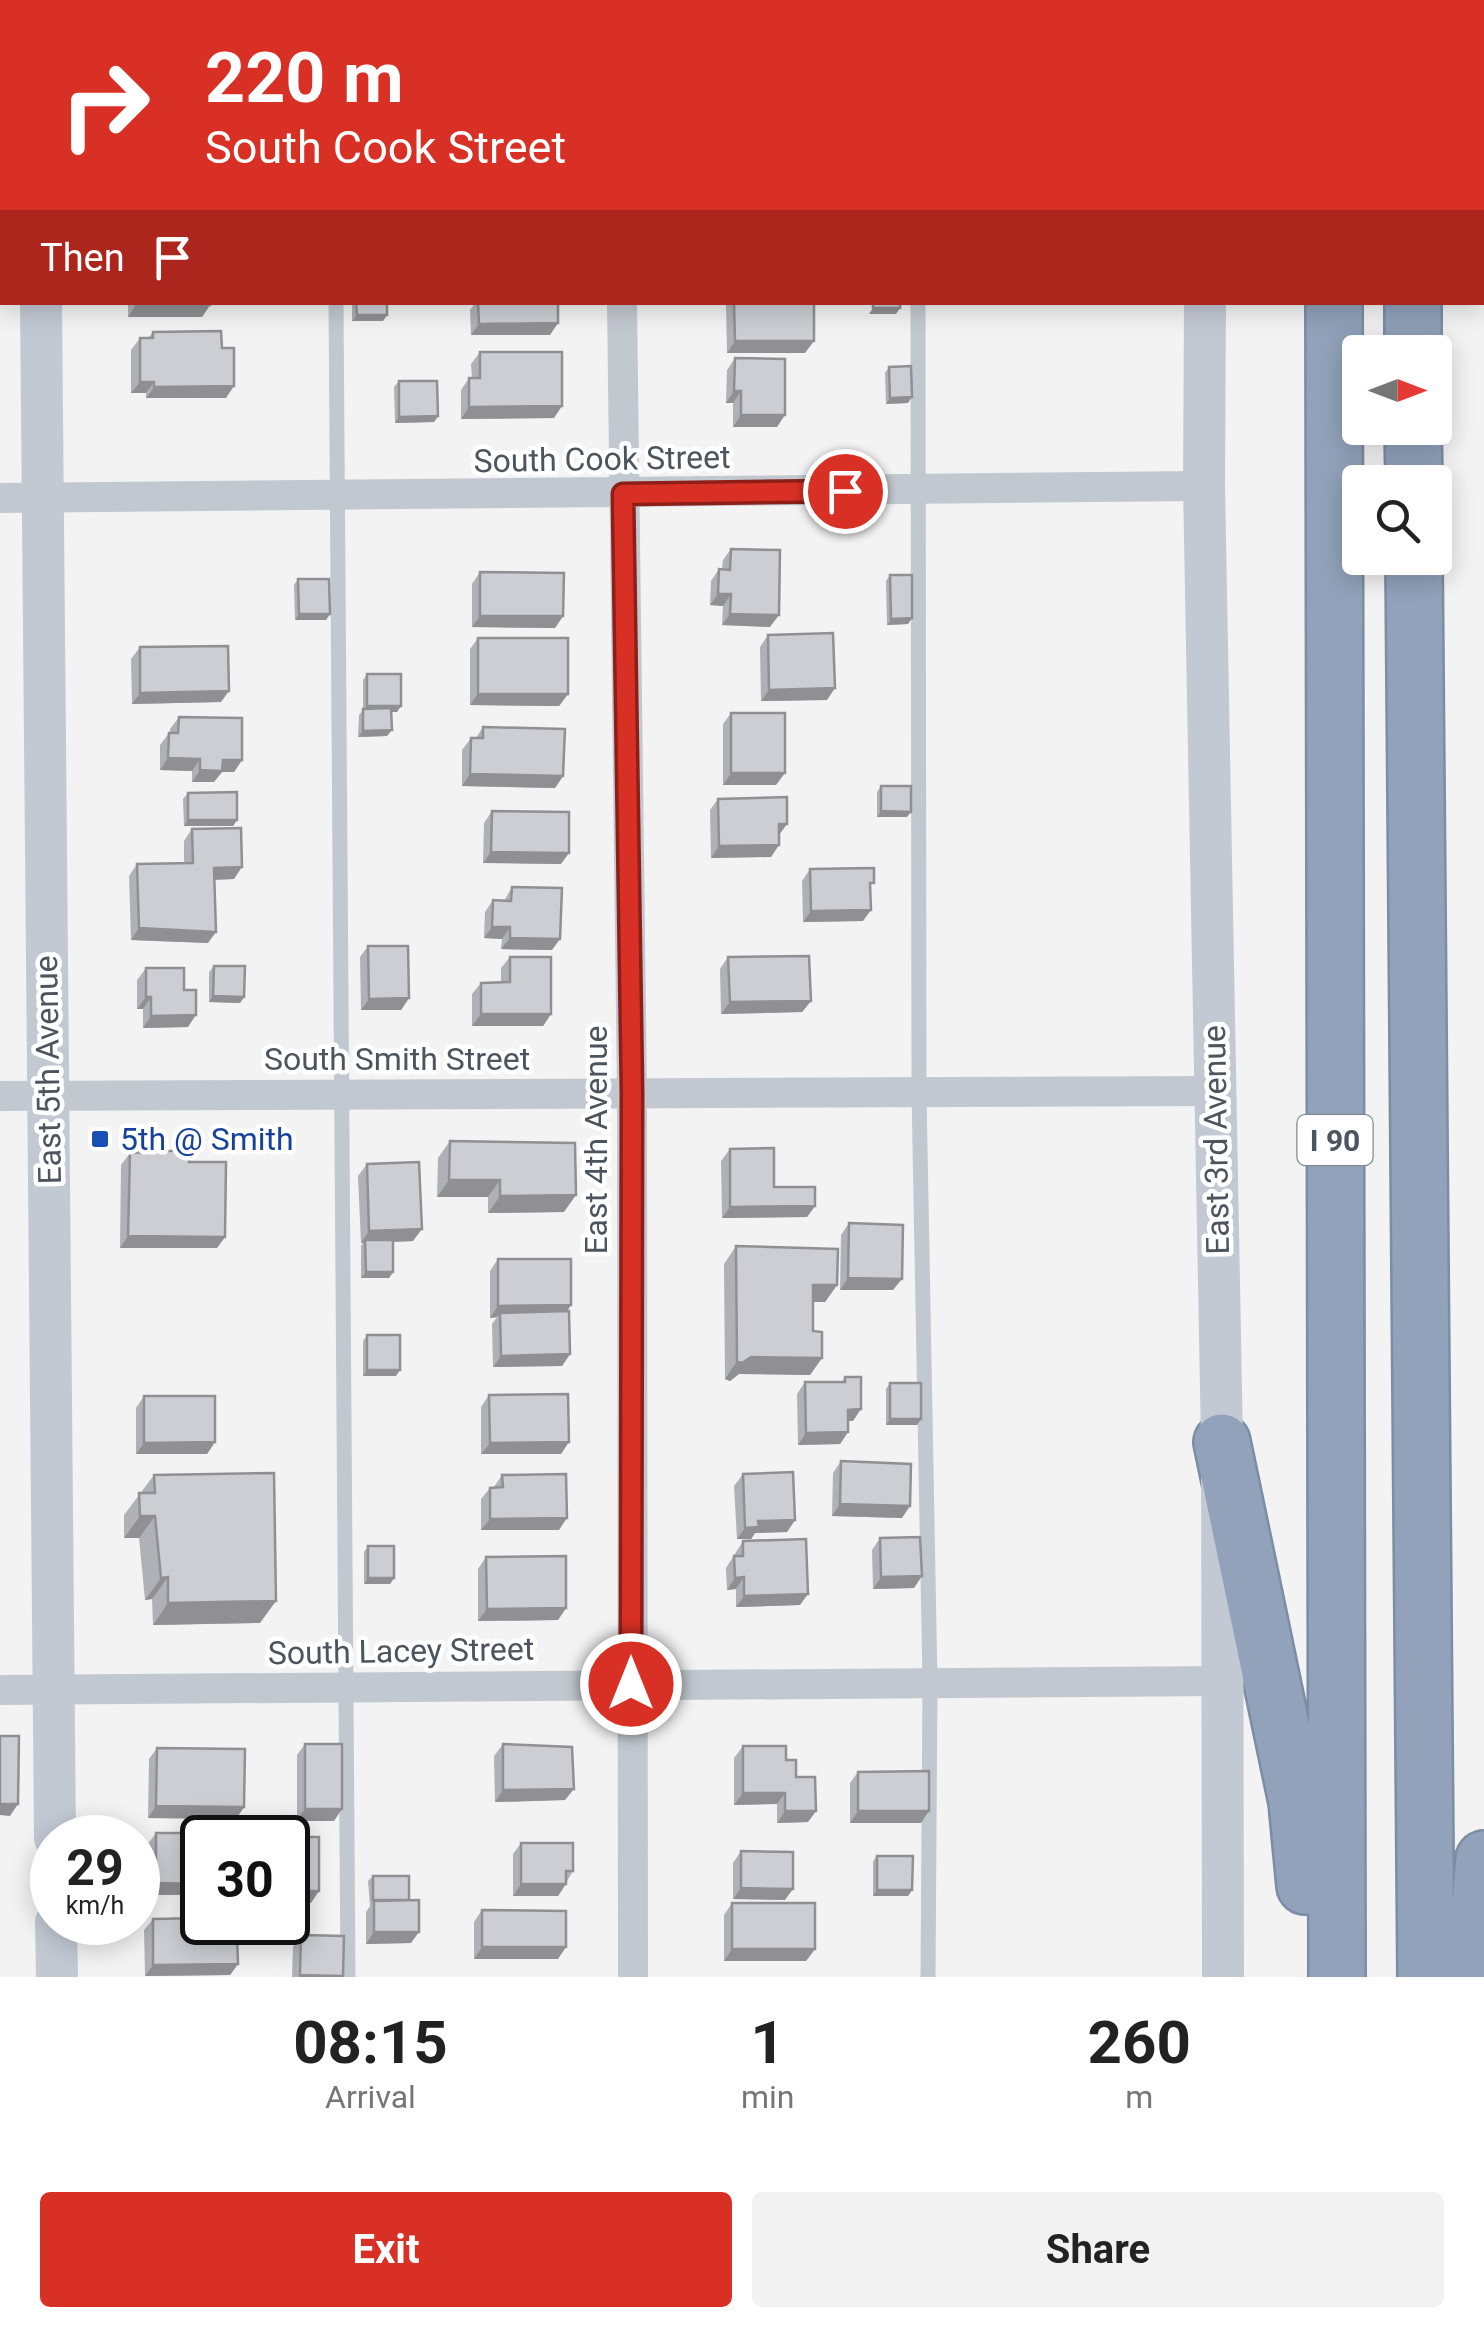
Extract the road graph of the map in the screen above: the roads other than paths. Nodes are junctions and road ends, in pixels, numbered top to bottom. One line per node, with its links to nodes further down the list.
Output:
1 (41, 305): 13 (street, East 5th Avenue)
2 (336, 305): 12 (lane)
3 (622, 305): 11 (street, East 4th Avenue)
4 (918, 305): 10 (lane)
5 (1205, 305): 9 (street, East 3rd Avenue)
6 (1334, 305): 37 (highway, I 90)
7 (1412, 305): 8 (highway)
8 (1413, 335)
9 (1204, 486): 10 (street, South Cook Street); 15 (street, East 3rd Avenue)
10 (920, 490): 11 (street, South Cook Street); 16 (lane)
11 (623, 494): 12 (street, South Cook Street); 17 (street, East 4th Avenue)
12 (338, 496): 13 (street, South Cook Street); 18 (lane)
13 (20, 498): 19 (street, East 5th Avenue)
14 (1414, 575): 38 (highway, I 90)
15 (1214, 1091): 16 (street, South Smith Street); 21 (street, East 3rd Avenue)
16 (919, 1092): 17 (street, South Smith Street); 23 (lane)
17 (632, 1093): 18 (street, South Smith Street); 24 (street, East 4th Avenue)
18 (340, 1094): 19 (street, South Smith Street); 25 (lane)
19 (48, 1095): 20 (street, South Smith Street); 27 (street, East 5th Avenue)
20 (0, 1096)
21 (1222, 1442): 22 (street, East 3rd Avenue); 36 (highway)
22 (1222, 1681): 23 (street, South Lacey Street); 35 (street, East 3rd Avenue)
23 (930, 1683): 24 (street, South Lacey Street); 34 (lane)
24 (631, 1684): 25 (street, South Lacey Street); 33 (street, East 4th Avenue)
25 (349, 1686): 27 (street, South Lacey Street); 32 (lane)
26 (0, 1690): 27 (street, South Lacey Street)
27 (54, 1690): 28 (street, East 5th Avenue)
28 (55, 1815)
29 (1484, 1859): 39 (highway)
30 (56, 1945): 31 (street)
31 (57, 1977)
32 (348, 1977)
33 (634, 1977)
34 (928, 1977)
35 (1223, 1977)
36 (1314, 1977)
37 (1337, 1977)
38 (1426, 1977)
39 (1474, 1977)

